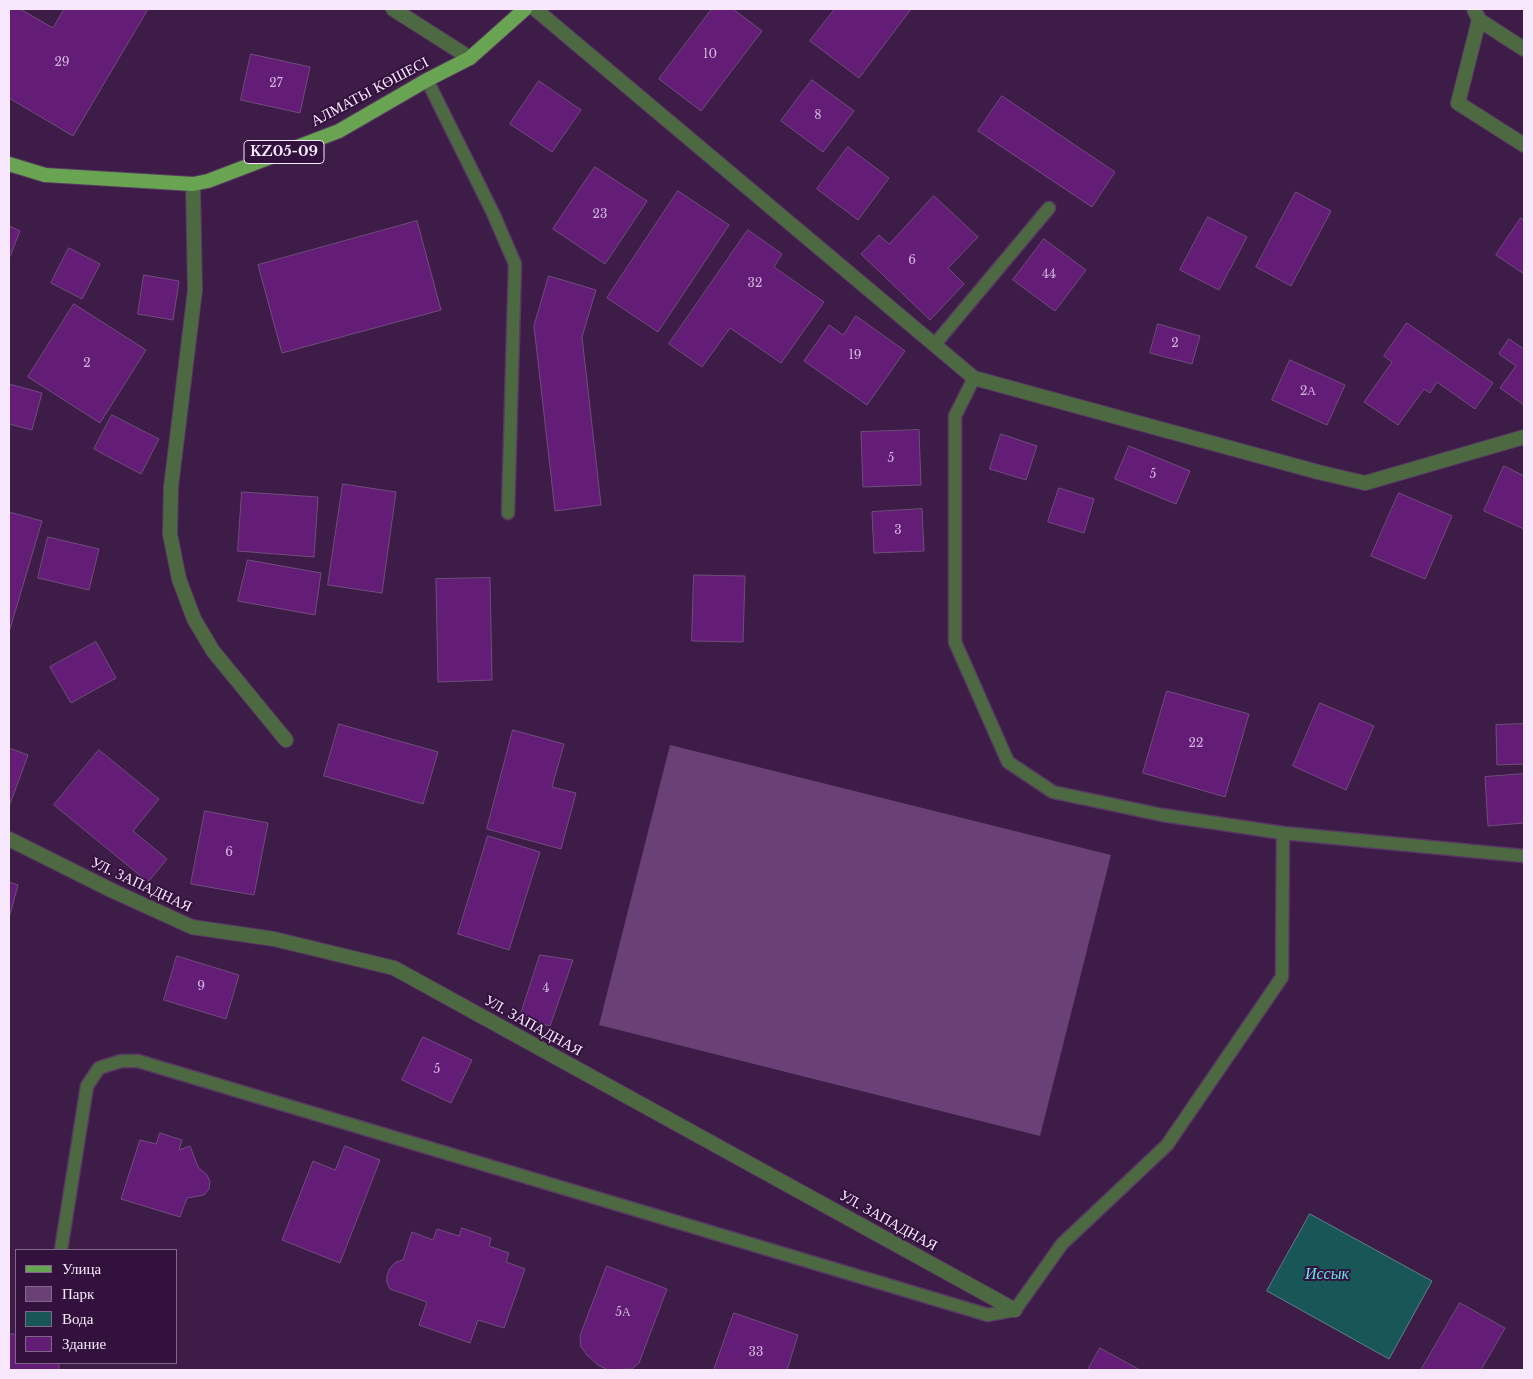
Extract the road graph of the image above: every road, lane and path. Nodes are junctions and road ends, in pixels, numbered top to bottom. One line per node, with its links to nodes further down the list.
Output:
1 (393, 9): 6 (street)
2 (525, 9): 6 (main road, АЛМАТЫ КӨШЕСІ / KZ05-09)
3 (535, 9): 12 (street)
4 (1477, 14): 5 (street); 8 (street)
5 (1524, 49)
6 (470, 58): 7 (main road, АЛМАТЫ КӨШЕСІ / KZ05-09)
7 (427, 80): 10 (main road, АЛМАТЫ КӨШЕСІ / KZ05-09); 15 (lane)
8 (1524, 146)
9 (9, 164): 10 (main road, АЛМАТЫ КӨШЕСІ / KZ05-09)
10 (193, 184): 16 (street)
11 (1050, 208): 12 (lane)
12 (935, 344): 13 (street)
13 (974, 378): 14 (street); 17 (lane)
14 (1524, 437)
15 (508, 513)
16 (286, 740)
17 (1283, 834): 19 (lane); 21 (lane)
18 (9, 839): 21 (street, УЛ. ЗАПАДНАЯ)
19 (1524, 856)
20 (61, 1249): 21 (lane)
21 (1015, 1310)

